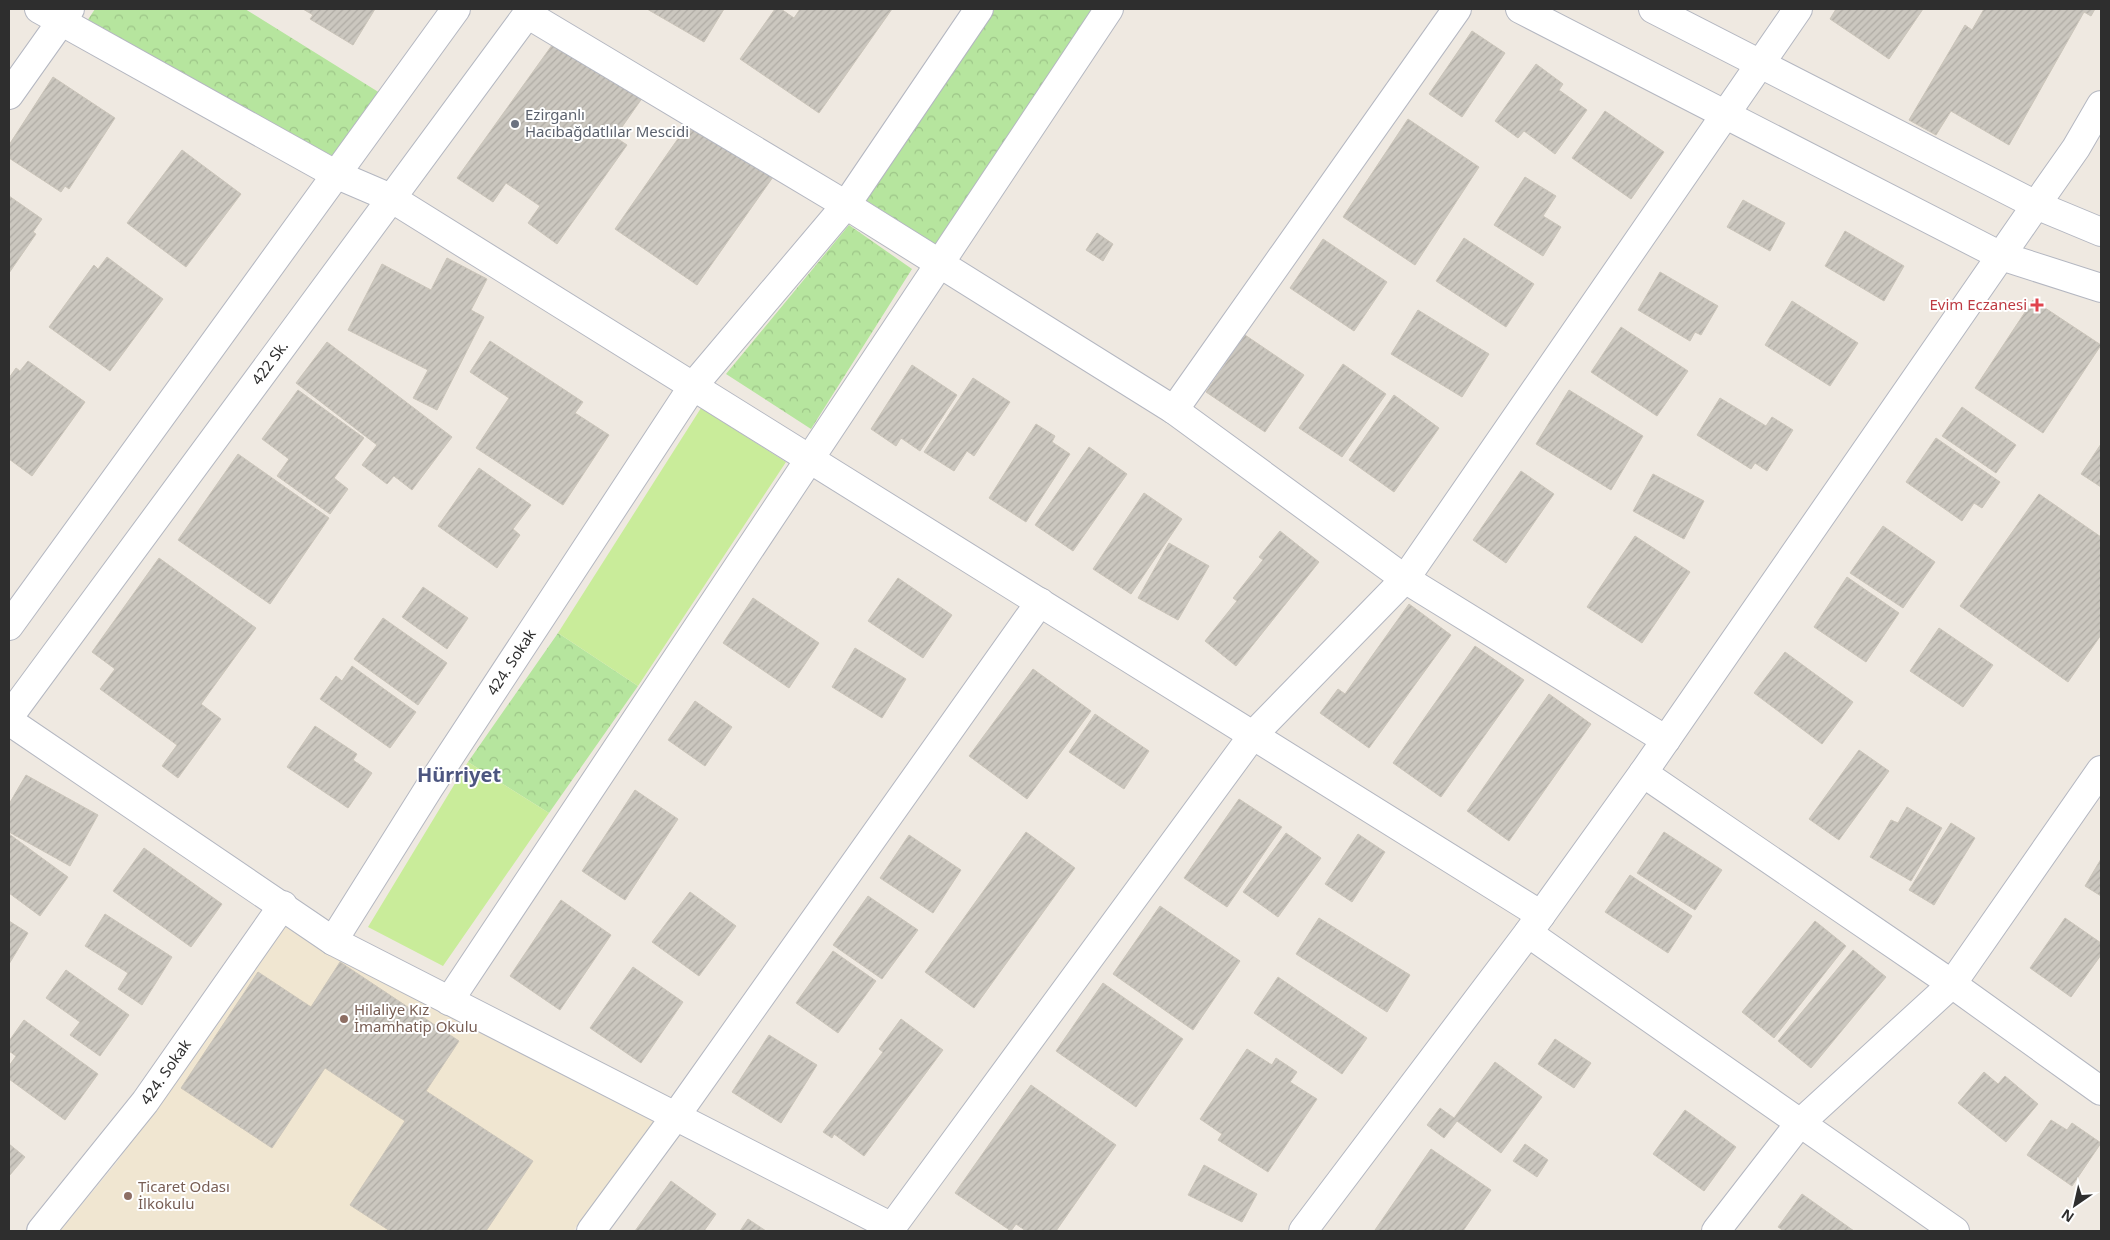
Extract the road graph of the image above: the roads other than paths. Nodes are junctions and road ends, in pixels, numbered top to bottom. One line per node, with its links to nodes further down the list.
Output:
1 (456, 9): 14 (street)
2 (979, 9): 16 (street, 424. Sokak)
3 (1109, 9): 20 (street)
4 (1457, 9): 23 (street)
5 (1520, 9): 13 (street)
6 (1653, 9): 10 (street)
7 (1798, 9): 10 (street)
8 (529, 11): 15 (street, 422 Sk.); 16 (street)
9 (56, 13): 11 (street); 14 (street)
10 (1761, 64): 13 (street); 17 (street)
11 (9, 95)
12 (2101, 105): 17 (street)
13 (1727, 115): 19 (street); 25 (street)
14 (335, 174): 15 (street); 27 (street)
15 (391, 198): 22 (street); 28 (street, 422 Sk.)
16 (846, 205): 20 (street); 22 (street, 424. Sokak)
17 (2036, 205): 18 (street); 19 (street)
18 (2101, 232)
19 (2001, 256): 21 (street); 31 (street)
20 (938, 263): 23 (street); 24 (street)
21 (2101, 288)
22 (693, 386): 24 (street); 36 (street, 424. Sokak)
23 (1174, 410): 25 (street)
24 (809, 459): 26 (street); 38 (street)
25 (1405, 579): 30 (street); 31 (street)
26 (1040, 602): 30 (street); 40 (street)
27 (9, 626)
28 (9, 717)
29 (9, 722): 34 (street)
30 (1253, 735): 35 (street); 42 (street)
31 (1666, 740): 33 (street)
32 (2101, 770): 37 (street)
33 (1643, 773): 35 (street); 37 (street)
34 (283, 905): 36 (street); 43 (street, 424. Sokak)
35 (1535, 924): 41 (street); 45 (street)
36 (333, 941): 38 (street)
37 (1952, 984): 39 (street); 41 (street)
38 (449, 1001): 40 (street)
39 (2101, 1091)
40 (675, 1116): 42 (street); 44 (street)
41 (1799, 1124): 46 (street); 47 (street)
42 (891, 1229)
43 (41, 1231)
44 (590, 1231)
45 (1303, 1231)
46 (1716, 1231)
47 (1955, 1231)

